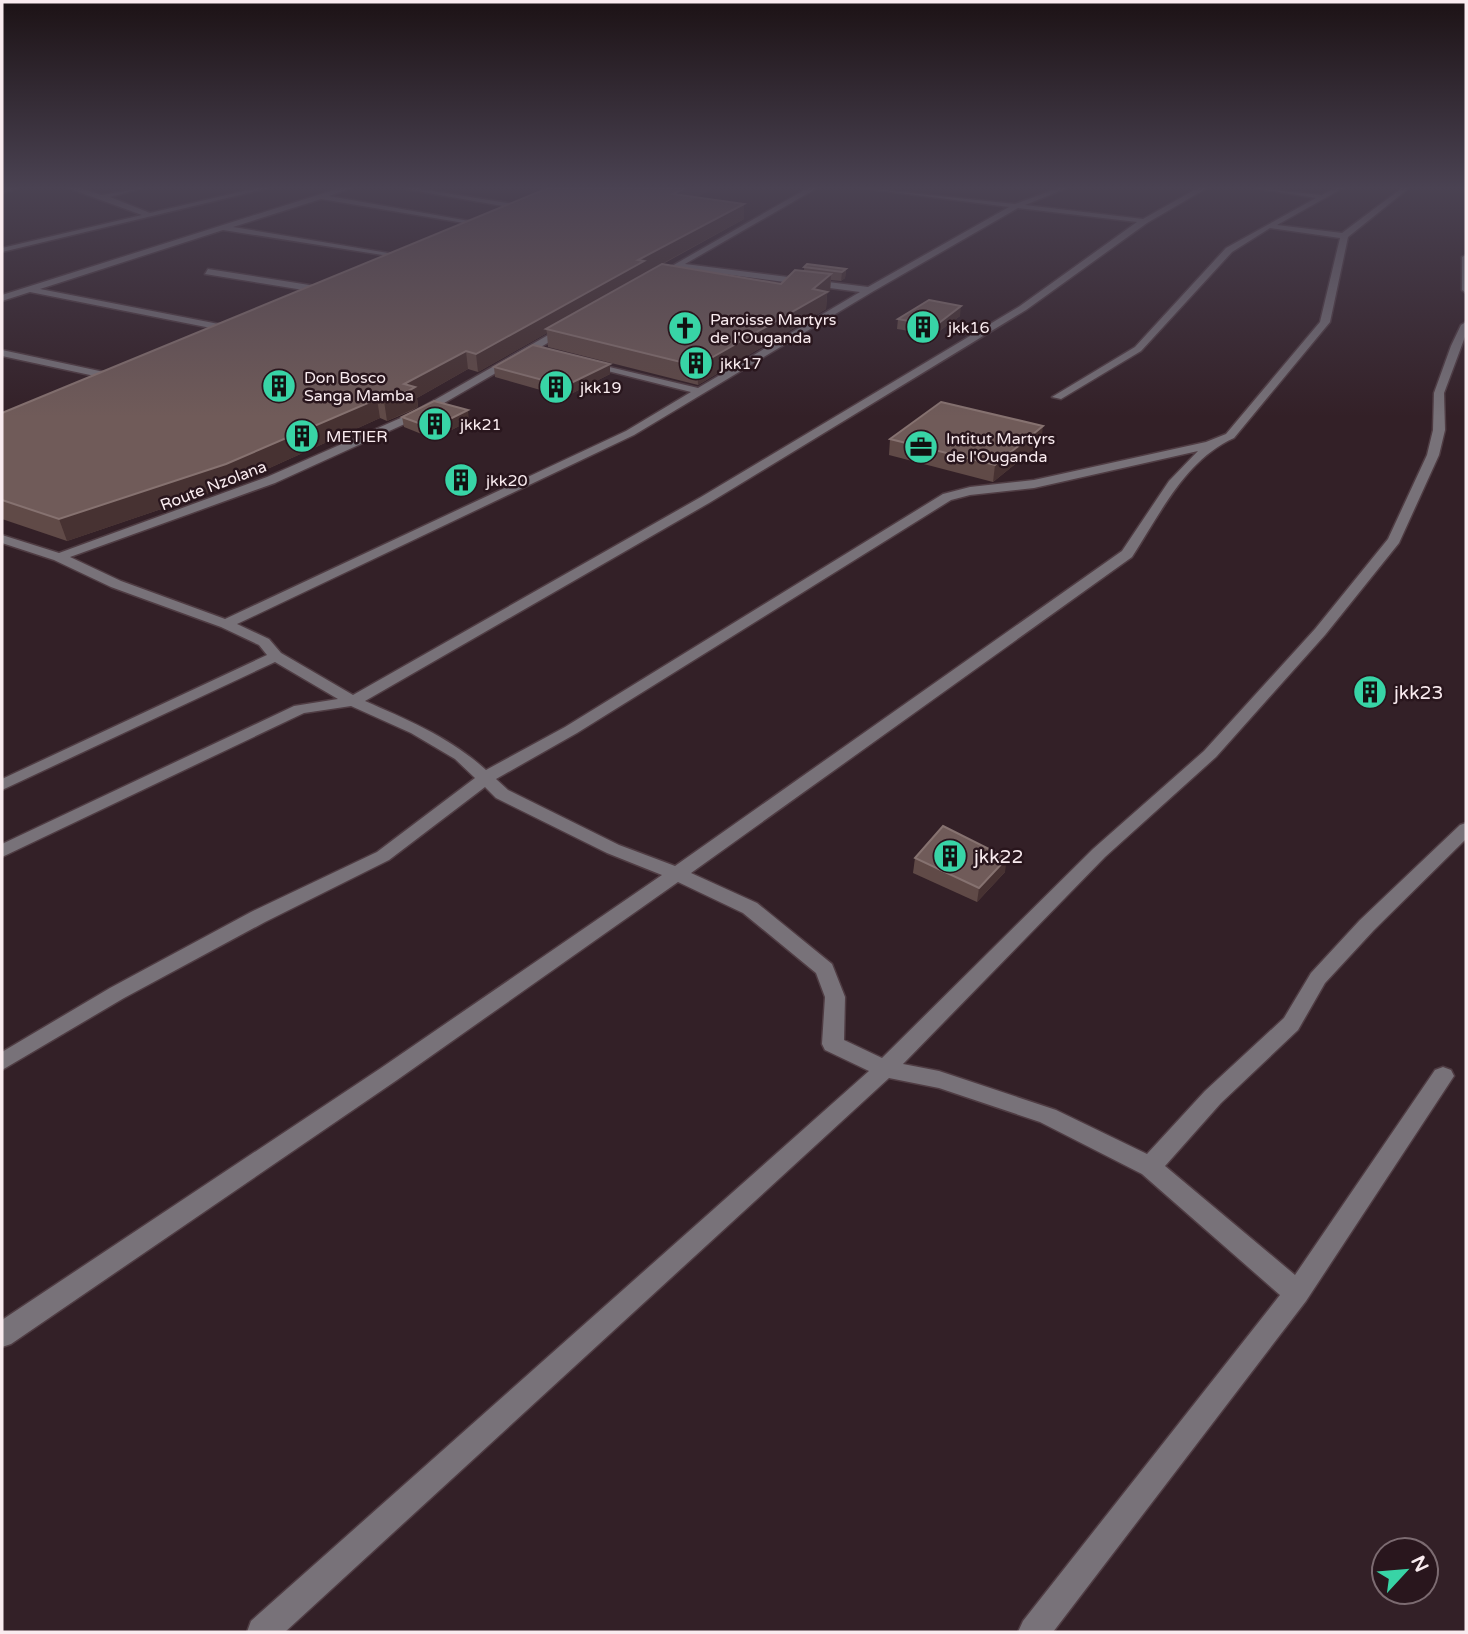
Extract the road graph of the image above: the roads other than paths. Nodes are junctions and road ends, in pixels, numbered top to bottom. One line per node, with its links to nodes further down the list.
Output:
1 (105, 264): 14 (street)
2 (390, 264): 10 (street)
3 (681, 264): 9 (street)
4 (914, 264): 16 (street)
5 (1084, 264): 39 (street)
6 (1216, 264): 33 (street)
7 (1337, 264): 34 (street)
8 (1465, 264): 17 (street)
9 (678, 266): 13 (street); 16 (street)
10 (383, 267)
11 (208, 272): 15 (street)
12 (335, 286): 15 (street)
13 (641, 286)
14 (30, 289): 18 (street); 23 (street)
15 (322, 290): 19 (street)
16 (869, 290): 32 (street)
17 (1466, 290)
18 (5, 295)
19 (299, 300)
20 (580, 320): 25 (street, Route Nzolana)
21 (242, 325): 23 (street)
22 (1466, 325): 46 (street)
23 (230, 329): 24 (street)
24 (218, 335)
25 (531, 348): 26 (street); 36 (street, Route Nzolana)
26 (544, 351)
27 (2, 353): 30 (street)
28 (583, 361): 32 (street)
29 (133, 373): 30 (street)
30 (121, 379): 31 (street)
31 (109, 384)
32 (699, 391): 37 (street)
33 (1057, 397)
34 (1210, 445): 40 (street); 44 (street)
35 (2, 539): 36 (street)
36 (59, 557): 37 (street)
37 (226, 624): 38 (street)
38 (276, 656): 39 (street); 41 (street)
39 (354, 701): 40 (street); 43 (street)
40 (485, 778): 44 (street); 45 (street)
41 (2, 785)
42 (1466, 829): 48 (street)
43 (2, 850)
44 (677, 874): 46 (street); 50 (street)
45 (2, 1062)
46 (885, 1069): 48 (street); 51 (street)
47 (1443, 1076): 49 (street)
48 (1150, 1167): 49 (street)
49 (1297, 1293): 52 (street)
50 (2, 1335)
51 (262, 1632)
52 (1034, 1632)

